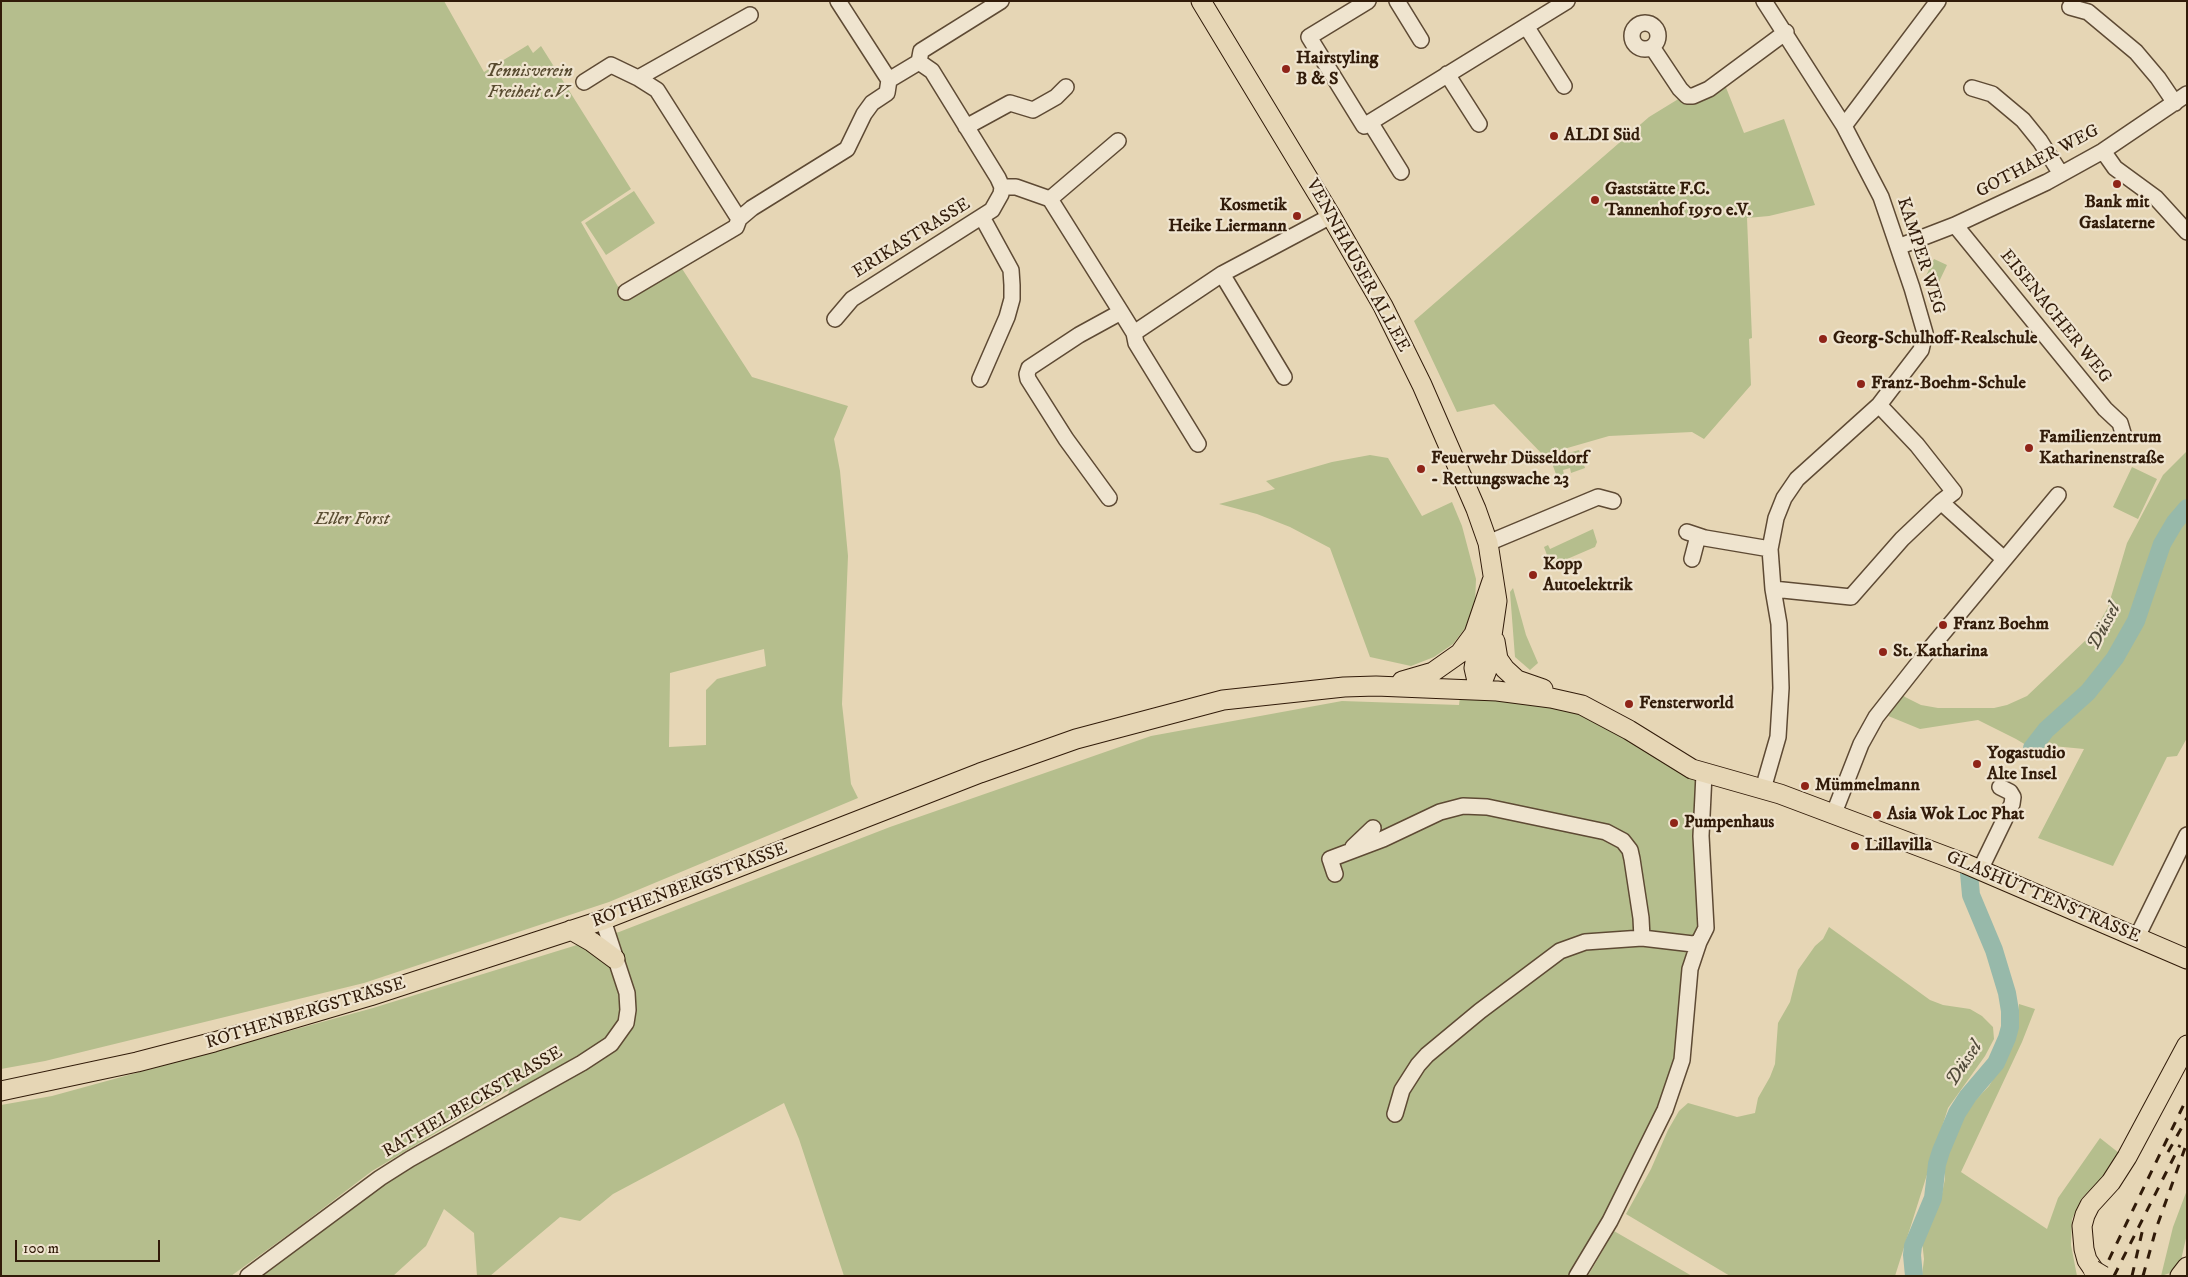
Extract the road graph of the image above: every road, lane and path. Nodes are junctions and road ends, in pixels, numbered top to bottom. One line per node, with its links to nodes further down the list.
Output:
1 (838, 1): 18 (street)
2 (1001, 1): 15 (street)
3 (1201, 1): 34 (main road, VENNHAUSER ALLEE)
4 (1368, 1): 24 (street)
5 (1397, 1): 13 (street)
6 (1567, 1): 11 (street)
7 (1764, 1): 12 (street, KAMPER WEG)
8 (1938, 1): 26 (street)
9 (2070, 7): 23 (street)
10 (750, 14): 17 (street)
11 (1526, 26): 16 (street); 20 (street)
12 (1786, 32): 14 (street); 26 (street, KAMPER WEG)
13 (1421, 40)
14 (1652, 47)
15 (919, 62): 18 (street); 27 (street)
16 (1447, 74): 24 (street); 25 (street)
17 (638, 78): 19 (street); 36 (street)
18 (889, 80): 36 (street)
19 (584, 82)
20 (1564, 86)
21 (1066, 87): 27 (street)
22 (1972, 88): 31 (street)
23 (2181, 98): 29 (street, GOTHAER WEG)
24 (1370, 122): 30 (street)
25 (1480, 124)
26 (1844, 126): 39 (street, KAMPER WEG)
27 (966, 127): 32 (street)
28 (1118, 141): 33 (street)
29 (2103, 151): 31 (street, GOTHAER WEG); 38 (street)
30 (1401, 172)
31 (2061, 174): 37 (street, GOTHAER WEG)
32 (1002, 187): 33 (street); 35 (street, ERIKASTRASSE)
33 (1050, 199): 42 (street)
34 (1331, 216): 40 (street); 54 (main road, VENNHAUSER ALLEE)
35 (982, 217): 43 (street, ERIKASTRASSE); 46 (street)
36 (739, 219): 41 (street)
37 (1955, 225): 39 (street, GOTHAER WEG); 48 (street, EISENACHER WEG)
38 (2187, 232)
39 (1898, 247): 47 (street, KAMPER WEG)
40 (1222, 274): 44 (street); 45 (street)
41 (626, 292)
42 (1121, 312): 44 (street); 51 (street)
43 (835, 319)
44 (1134, 333): 49 (street)
45 (1284, 377)
46 (980, 379)
47 (1878, 405): 53 (street); 55 (street, KAMPER WEG)
48 (2123, 433)
49 (1198, 444)
50 (2058, 496): 57 (street)
51 (1109, 498)
52 (1613, 501): 54 (street)
53 (1941, 502): 57 (street); 59 (street)
54 (1488, 543): 58 (main road, VENNHAUSER ALLEE)
55 (1770, 549): 56 (street); 59 (street, KAMPER WEG)
56 (1692, 559)
57 (2004, 559): 68 (street)
58 (1492, 580): 60 (main road, VENNHAUSER ALLEE); 61 (main road, VENNHAUSER ALLEE); 63 (main road, VENNHAUSER ALLEE)
59 (1773, 589): 67 (street, KAMPER WEG)
60 (1494, 628): 63 (main road, VENNHAUSER ALLEE); 64 (main road)
61 (1448, 663): 62 (main road, ROTHENBERGSTRASSE)
62 (1376, 686): 63 (main road, ROTHENBERGSTRASSE); 74 (main road, ROTHENBERGSTRASSE)
63 (1478, 690): 64 (main road, GLASHÜTTENSTRASSE)
64 (1561, 700): 65 (main road, GLASHÜTTENSTRASSE)
65 (1704, 774): 67 (main road, GLASHÜTTENSTRASSE); 78 (street)
66 (2000, 787): 72 (street)
67 (1762, 789): 68 (main road, GLASHÜTTENSTRASSE)
68 (1834, 813): 72 (main road, GLASHÜTTENSTRASSE)
69 (1373, 828): 71 (street)
70 (2187, 835): 76 (street)
71 (1349, 851): 73 (street); 77 (street)
72 (1980, 870): 76 (main road, GLASHÜTTENSTRASSE)
73 (1335, 874)
74 (603, 920): 75 (main road, ROTHENBERGSTRASSE); 79 (street, RATHELBECKSTRASSE)
75 (572, 930): 79 (main road); 82 (main road, ROTHENBERGSTRASSE)
76 (2137, 937): 80 (main road, GLASHÜTTENSTRASSE)
77 (1642, 938): 78 (street); 83 (street)
78 (1698, 942): 87 (street)
79 (615, 959): 86 (street, RATHELBECKSTRASSE)
80 (2187, 960)
81 (2187, 1045): 85 (main road)
82 (1, 1092)
83 (1395, 1114)
84 (2187, 1267): 88 (main road)
85 (2098, 1274)
86 (248, 1276)
87 (1577, 1276)
88 (2180, 1276)

